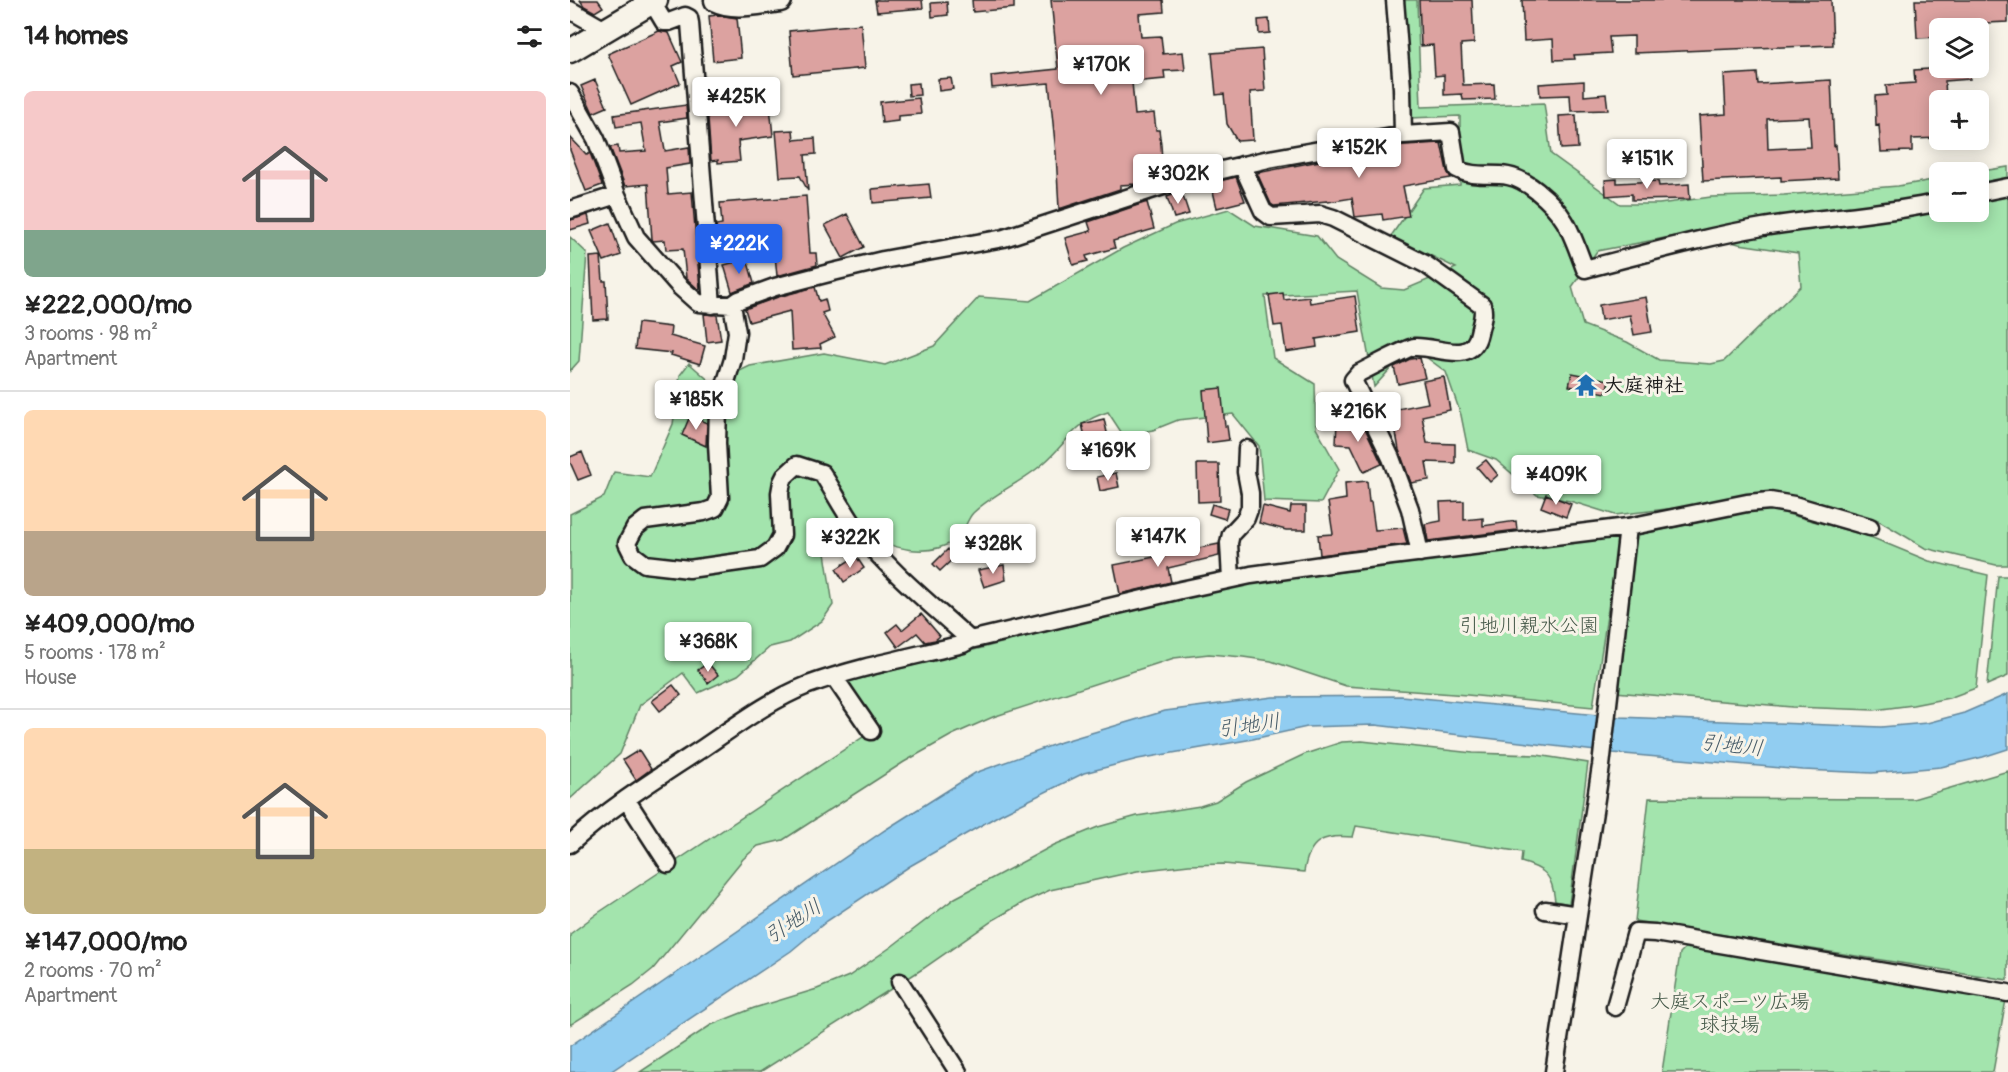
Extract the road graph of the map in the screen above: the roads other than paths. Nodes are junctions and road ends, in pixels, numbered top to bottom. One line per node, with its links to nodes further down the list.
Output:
1 (716, 0): 2 (street)
2 (780, 0)
3 (1395, 0): 9 (street)
4 (654, 1): 6 (street); 16 (street)
5 (570, 10): 6 (street)
6 (605, 30): 7 (street)
7 (570, 51)
8 (570, 93): 13 (street)
9 (1403, 135): 10 (street); 14 (street)
10 (1242, 165): 17 (street); 21 (street)
11 (2008, 187): 12 (street)
12 (1989, 191)
13 (617, 195): 15 (street); 16 (street)
14 (1929, 204)
15 (570, 210)
16 (712, 305): 17 (street)
17 (732, 305): 23 (street)
18 (1247, 449): 22 (street)
19 (1628, 527): 20 (street); 21 (street); 30 (street)
20 (1870, 527)
21 (1420, 553): 22 (street)
22 (1231, 579): 23 (street)
23 (970, 640): 24 (street)
24 (834, 677): 25 (street); 26 (street)
25 (872, 731)
26 (626, 799): 27 (street); 28 (street)
27 (570, 844)
28 (668, 864)
29 (1545, 910): 30 (street)
30 (1578, 915): 35 (street)
31 (900, 981): 34 (street)
32 (2008, 993): 33 (street)
33 (1615, 1007)
34 (958, 1072)
35 (1554, 1072)

